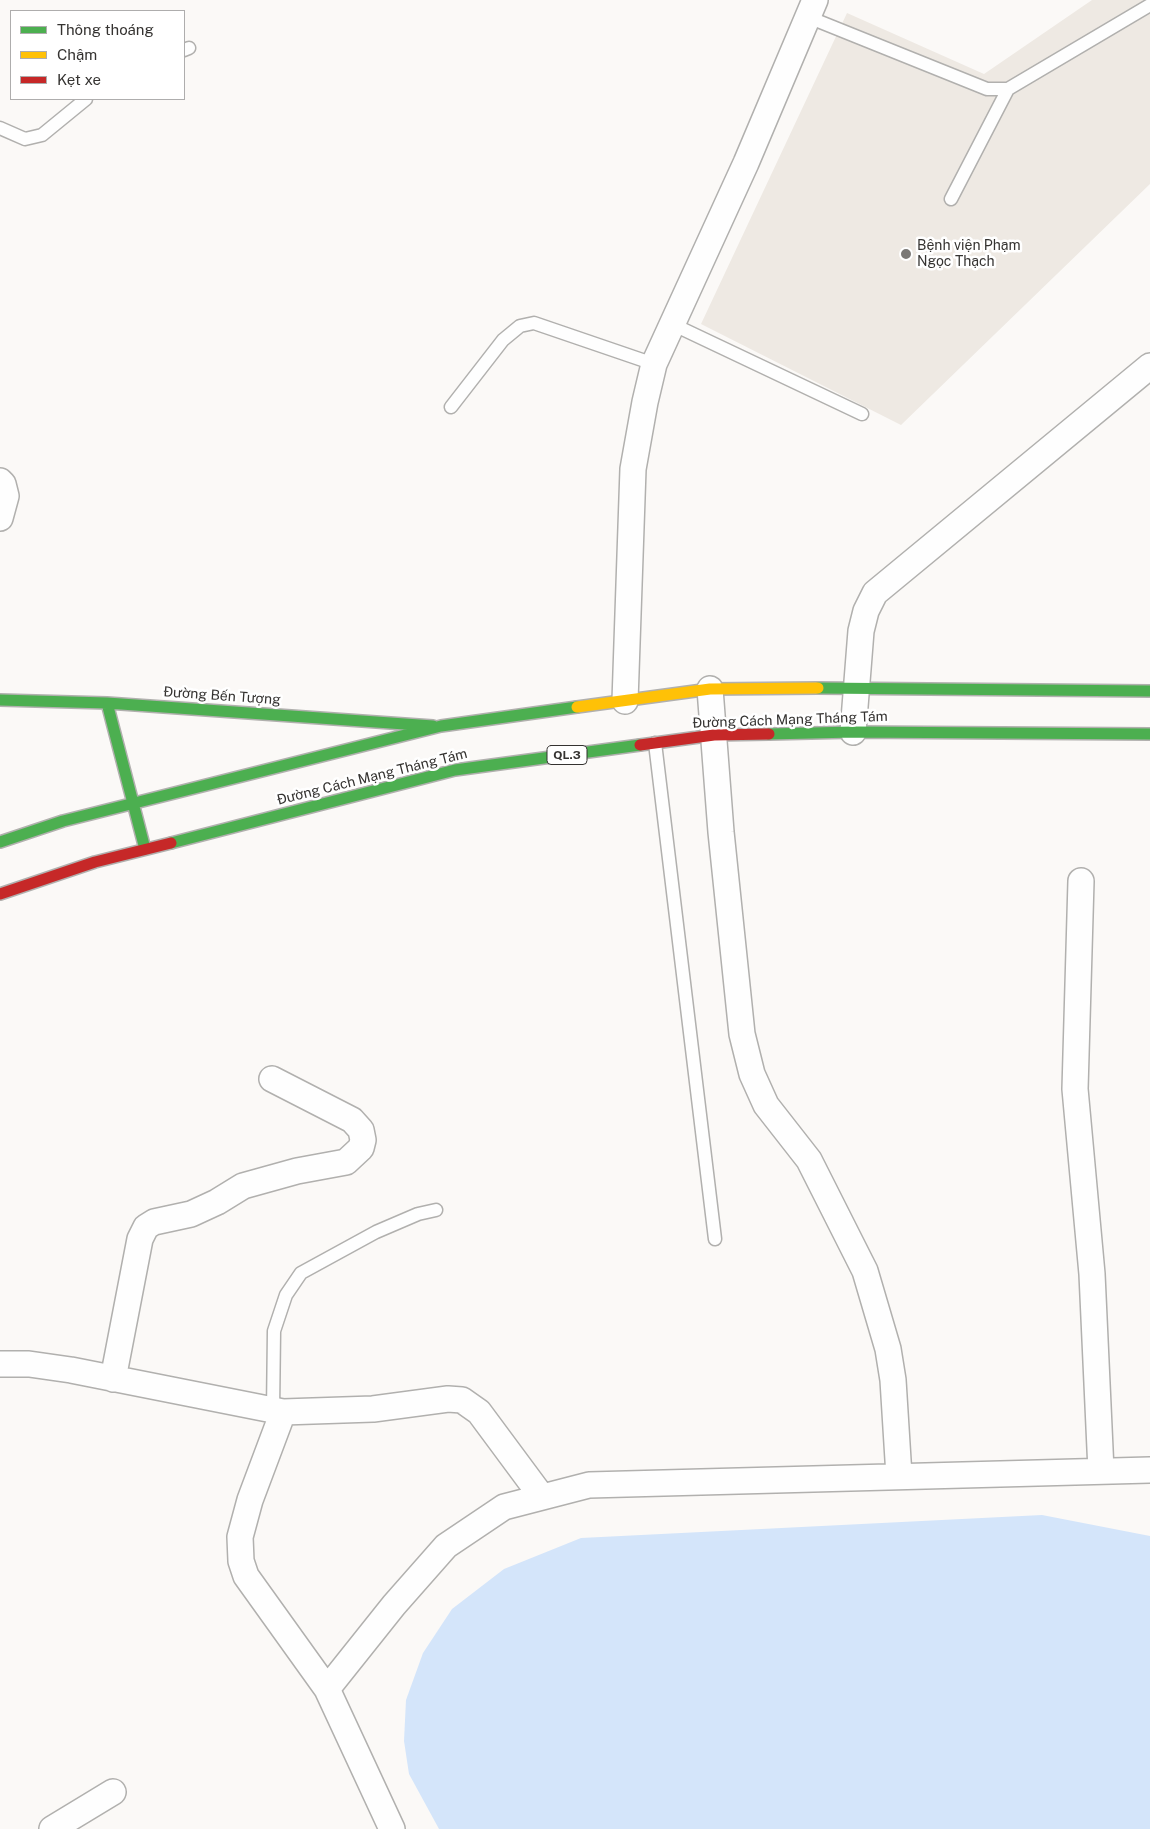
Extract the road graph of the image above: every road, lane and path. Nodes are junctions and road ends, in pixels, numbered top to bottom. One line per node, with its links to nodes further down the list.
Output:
1 (1150, 5): 3 (lane)
2 (811, 8): 3 (lane); 7 (street)
3 (1008, 89): 6 (lane)
4 (85, 100): 5 (lane)
5 (0, 128)
6 (951, 200)
7 (672, 324): 8 (street); 11 (lane)
8 (654, 364): 10 (lane); 18 (street)
9 (1150, 366): 14 (street)
10 (451, 407)
11 (862, 414)
12 (0, 482): 13 (street)
13 (0, 518)
14 (856, 688): 15 (main road, Đường Cách Mạng Tháng Tám); 16 (main road, Đường Cách Mạng Tháng Tám); 21 (street)
15 (710, 689): 18 (main road, Đường Cách Mạng Tháng Tám); 23 (street)
16 (1150, 691)
17 (0, 700): 19 (main road, Đường Bến Tượng)
18 (624, 700): 20 (main road, Đường Cách Mạng Tháng Tám)
19 (107, 703): 20 (main road, Đường Bến Tượng); 25 (main road)
20 (441, 726): 25 (main road, Đường Cách Mạng Tháng Tám)
21 (853, 732): 22 (main road, Đường Cách Mạng Tháng Tám / QL.3); 23 (main road, Đường Cách Mạng Tháng Tám / QL.3)
22 (1150, 734)
23 (714, 735): 24 (main road, Đường Cách Mạng Tháng Tám / QL.3); 38 (street)
24 (655, 743): 27 (main road, Đường Cách Mạng Tháng Tám / QL.3); 32 (lane)
25 (132, 804): 26 (main road, Đường Cách Mạng Tháng Tám); 27 (main road)
26 (0, 842)
27 (144, 849): 29 (main road, Đường Cách Mạng Tháng Tám / QL.3)
28 (1081, 881): 37 (street)
29 (0, 894)
30 (272, 1079): 34 (street)
31 (436, 1210): 35 (lane)
32 (715, 1239)
33 (0, 1364): 34 (street)
34 (113, 1379): 35 (street)
35 (278, 1411): 39 (street); 40 (street)
36 (1150, 1470): 37 (street)
37 (1101, 1471): 38 (street)
38 (899, 1476): 39 (street)
39 (542, 1497): 40 (street)
40 (327, 1689): 43 (street)
41 (112, 1792): 42 (street)
42 (52, 1829)
43 (392, 1829)

